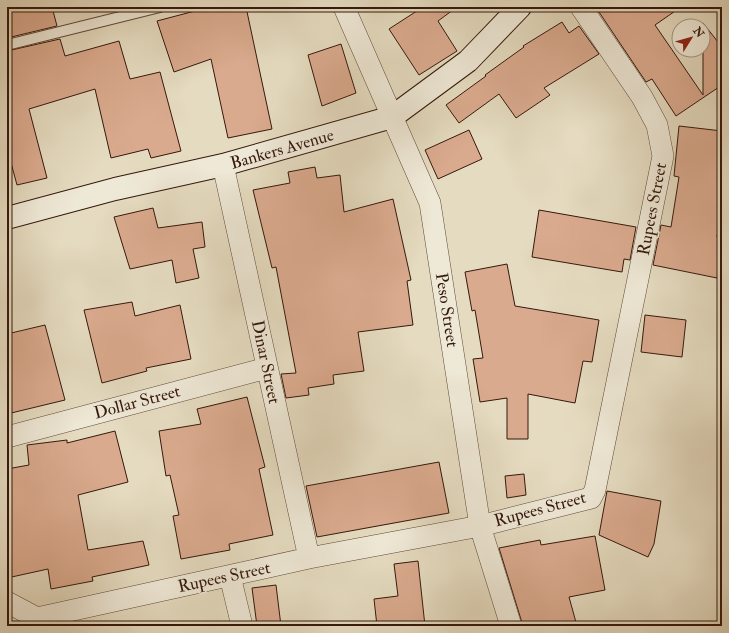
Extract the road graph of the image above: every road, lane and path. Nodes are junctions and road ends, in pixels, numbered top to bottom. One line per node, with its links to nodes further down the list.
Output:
1 (160, 7): 5 (lane)
2 (344, 7): 6 (street, Peso Street)
3 (520, 7): 6 (street, Bankers Avenue)
4 (581, 7): 11 (street, Rupees Street)
5 (7, 46)
6 (392, 117): 7 (street, Bankers Avenue); 11 (street, Peso Street)
7 (223, 165): 8 (street, Bankers Avenue); 9 (street, Dinar Street)
8 (7, 218)
9 (267, 368): 10 (street, Dollar Street); 12 (street, Dinar Street)
10 (7, 437)
11 (480, 526): 12 (street, Rupees Street); 17 (street, Peso Street)
12 (309, 558): 13 (street, Rupees Street)
13 (230, 576): 15 (street, Rupees Street); 16 (street)
14 (7, 602): 15 (street, Rupees Street)
15 (38, 622)
16 (242, 626)
17 (511, 626)

